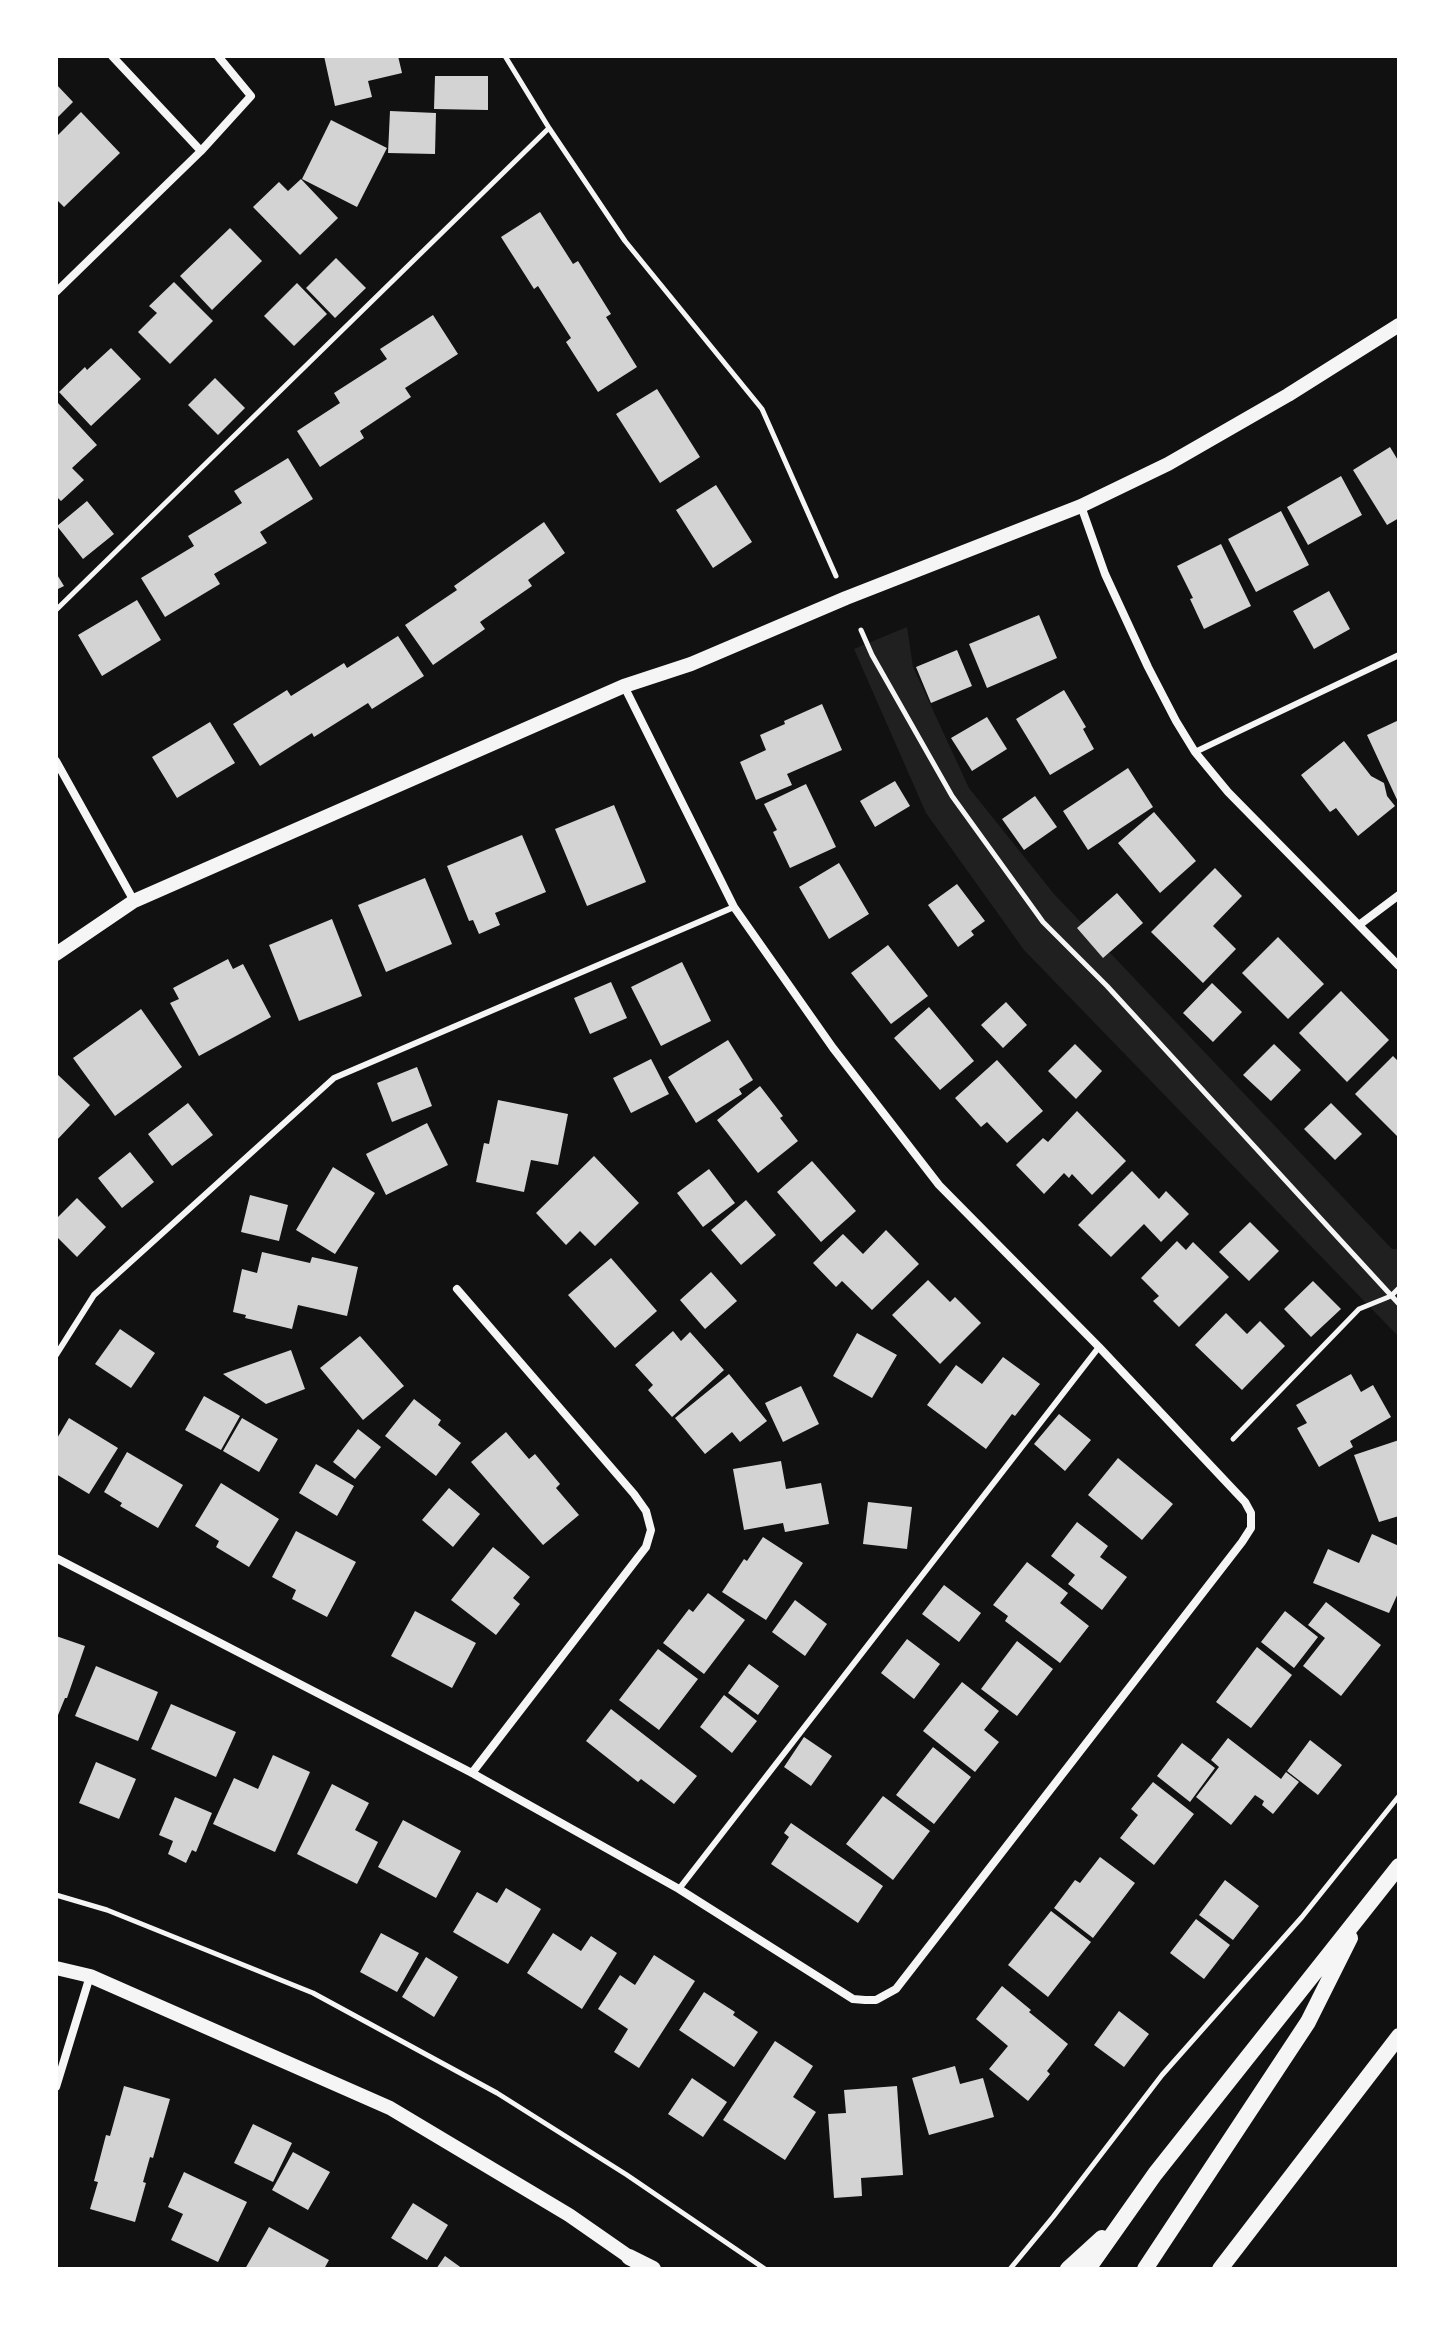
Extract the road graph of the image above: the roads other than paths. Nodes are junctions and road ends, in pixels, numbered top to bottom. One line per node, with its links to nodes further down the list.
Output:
1 (112, 56): 3 (street)
2 (218, 56): 3 (street)
3 (201, 151): 4 (street)
4 (56, 292)
5 (1399, 325): 6 (street)
6 (1081, 506): 8 (street); 9 (street)
7 (1399, 655): 9 (lane)
8 (624, 686): 12 (street); 13 (street)
9 (1195, 752): 14 (street)
10 (56, 761): 12 (street)
11 (1399, 895): 14 (street)
12 (134, 901): 15 (street)
13 (734, 907): 18 (street); 19 (lane)
14 (1359, 925): 16 (street)
15 (56, 954)
16 (1399, 966)
17 (457, 1289): 21 (street)
18 (1099, 1347): 23 (lane); 23 (street)
19 (56, 1355)
20 (56, 1558): 21 (street)
21 (472, 1773): 23 (street)
22 (1399, 1866): 24 (main road)
23 (679, 1889)
24 (1365, 1908): 29 (main road); 35 (main road)
25 (56, 1968): 26 (street)
26 (90, 1976): 28 (street); 30 (street)
27 (1399, 2036): 36 (main road)
28 (56, 2087)
29 (1126, 2215): 33 (main road); 34 (main road)
30 (634, 2263): 31 (street); 32 (main road)
31 (646, 2269)
32 (653, 2269)
33 (1068, 2269)
34 (1088, 2269)
35 (1145, 2269)
36 (1220, 2269)

